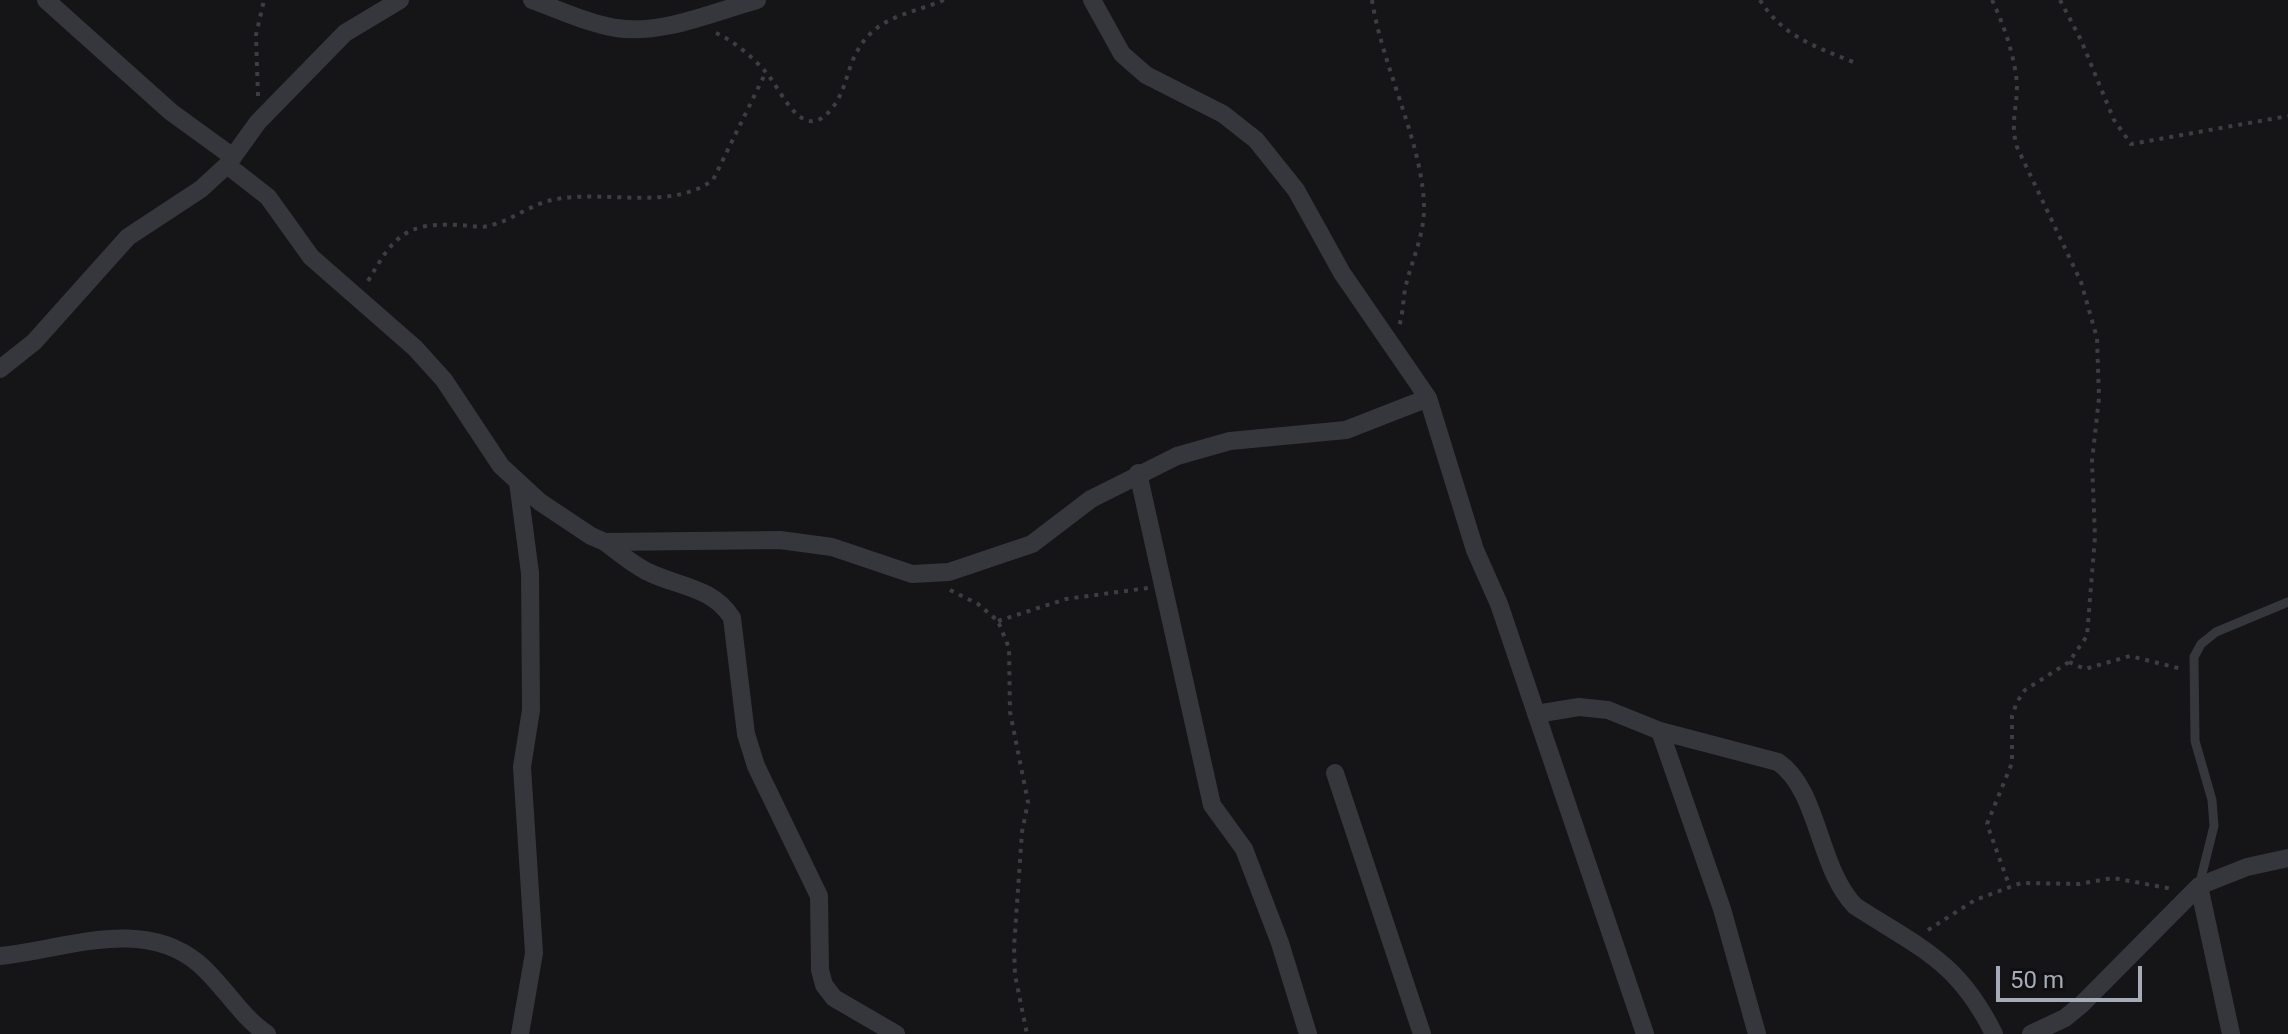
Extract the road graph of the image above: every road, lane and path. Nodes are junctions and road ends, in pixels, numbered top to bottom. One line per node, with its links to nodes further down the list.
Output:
1 (46, 0): 17 (street)
2 (264, 0): 16 (path)
3 (400, 0): 16 (street)
4 (532, 0): 12 (street)
5 (757, 0): 12 (street)
6 (944, 0): 14 (path)
7 (1092, 0): 19 (street)
8 (1372, 0): 19 (path)
9 (1760, 0): 13 (path)
10 (1992, 0): 29 (path)
11 (2060, 0): 15 (path)
12 (689, 20): 14 (path)
13 (1853, 62)
14 (766, 72): 18 (path)
15 (2288, 116)
16 (258, 122): 17 (street)
17 (230, 161): 18 (street); 20 (street)
18 (358, 297): 23 (street)
19 (1393, 347): 21 (street)
20 (0, 369)
21 (1428, 398): 22 (street); 31 (street)
22 (1138, 473): 25 (street); 26 (street)
23 (518, 482): 24 (street); 40 (street)
24 (605, 542): 25 (street); 41 (street)
25 (920, 575): 28 (path)
26 (1163, 586): 28 (path); 43 (street)
27 (2288, 602): 30 (lane)
28 (998, 621): 42 (path)
29 (2069, 662): 30 (path); 35 (path)
30 (2192, 672): 36 (lane)
31 (1536, 714): 32 (street); 45 (street)
32 (1660, 731): 37 (street); 46 (street)
33 (1335, 773): 44 (street)
34 (2288, 858): 36 (street)
35 (2009, 885): 36 (path); 37 (path)
36 (2195, 890): 48 (street); 49 (street)
37 (1913, 940): 47 (street)
38 (0, 956): 39 (street)
39 (267, 1034)
40 (520, 1034)
41 (896, 1034)
42 (1027, 1034)
43 (1308, 1034)
44 (1422, 1034)
45 (1645, 1034)
46 (1757, 1034)
47 (1994, 1034)
48 (2031, 1034)
49 (2231, 1034)

